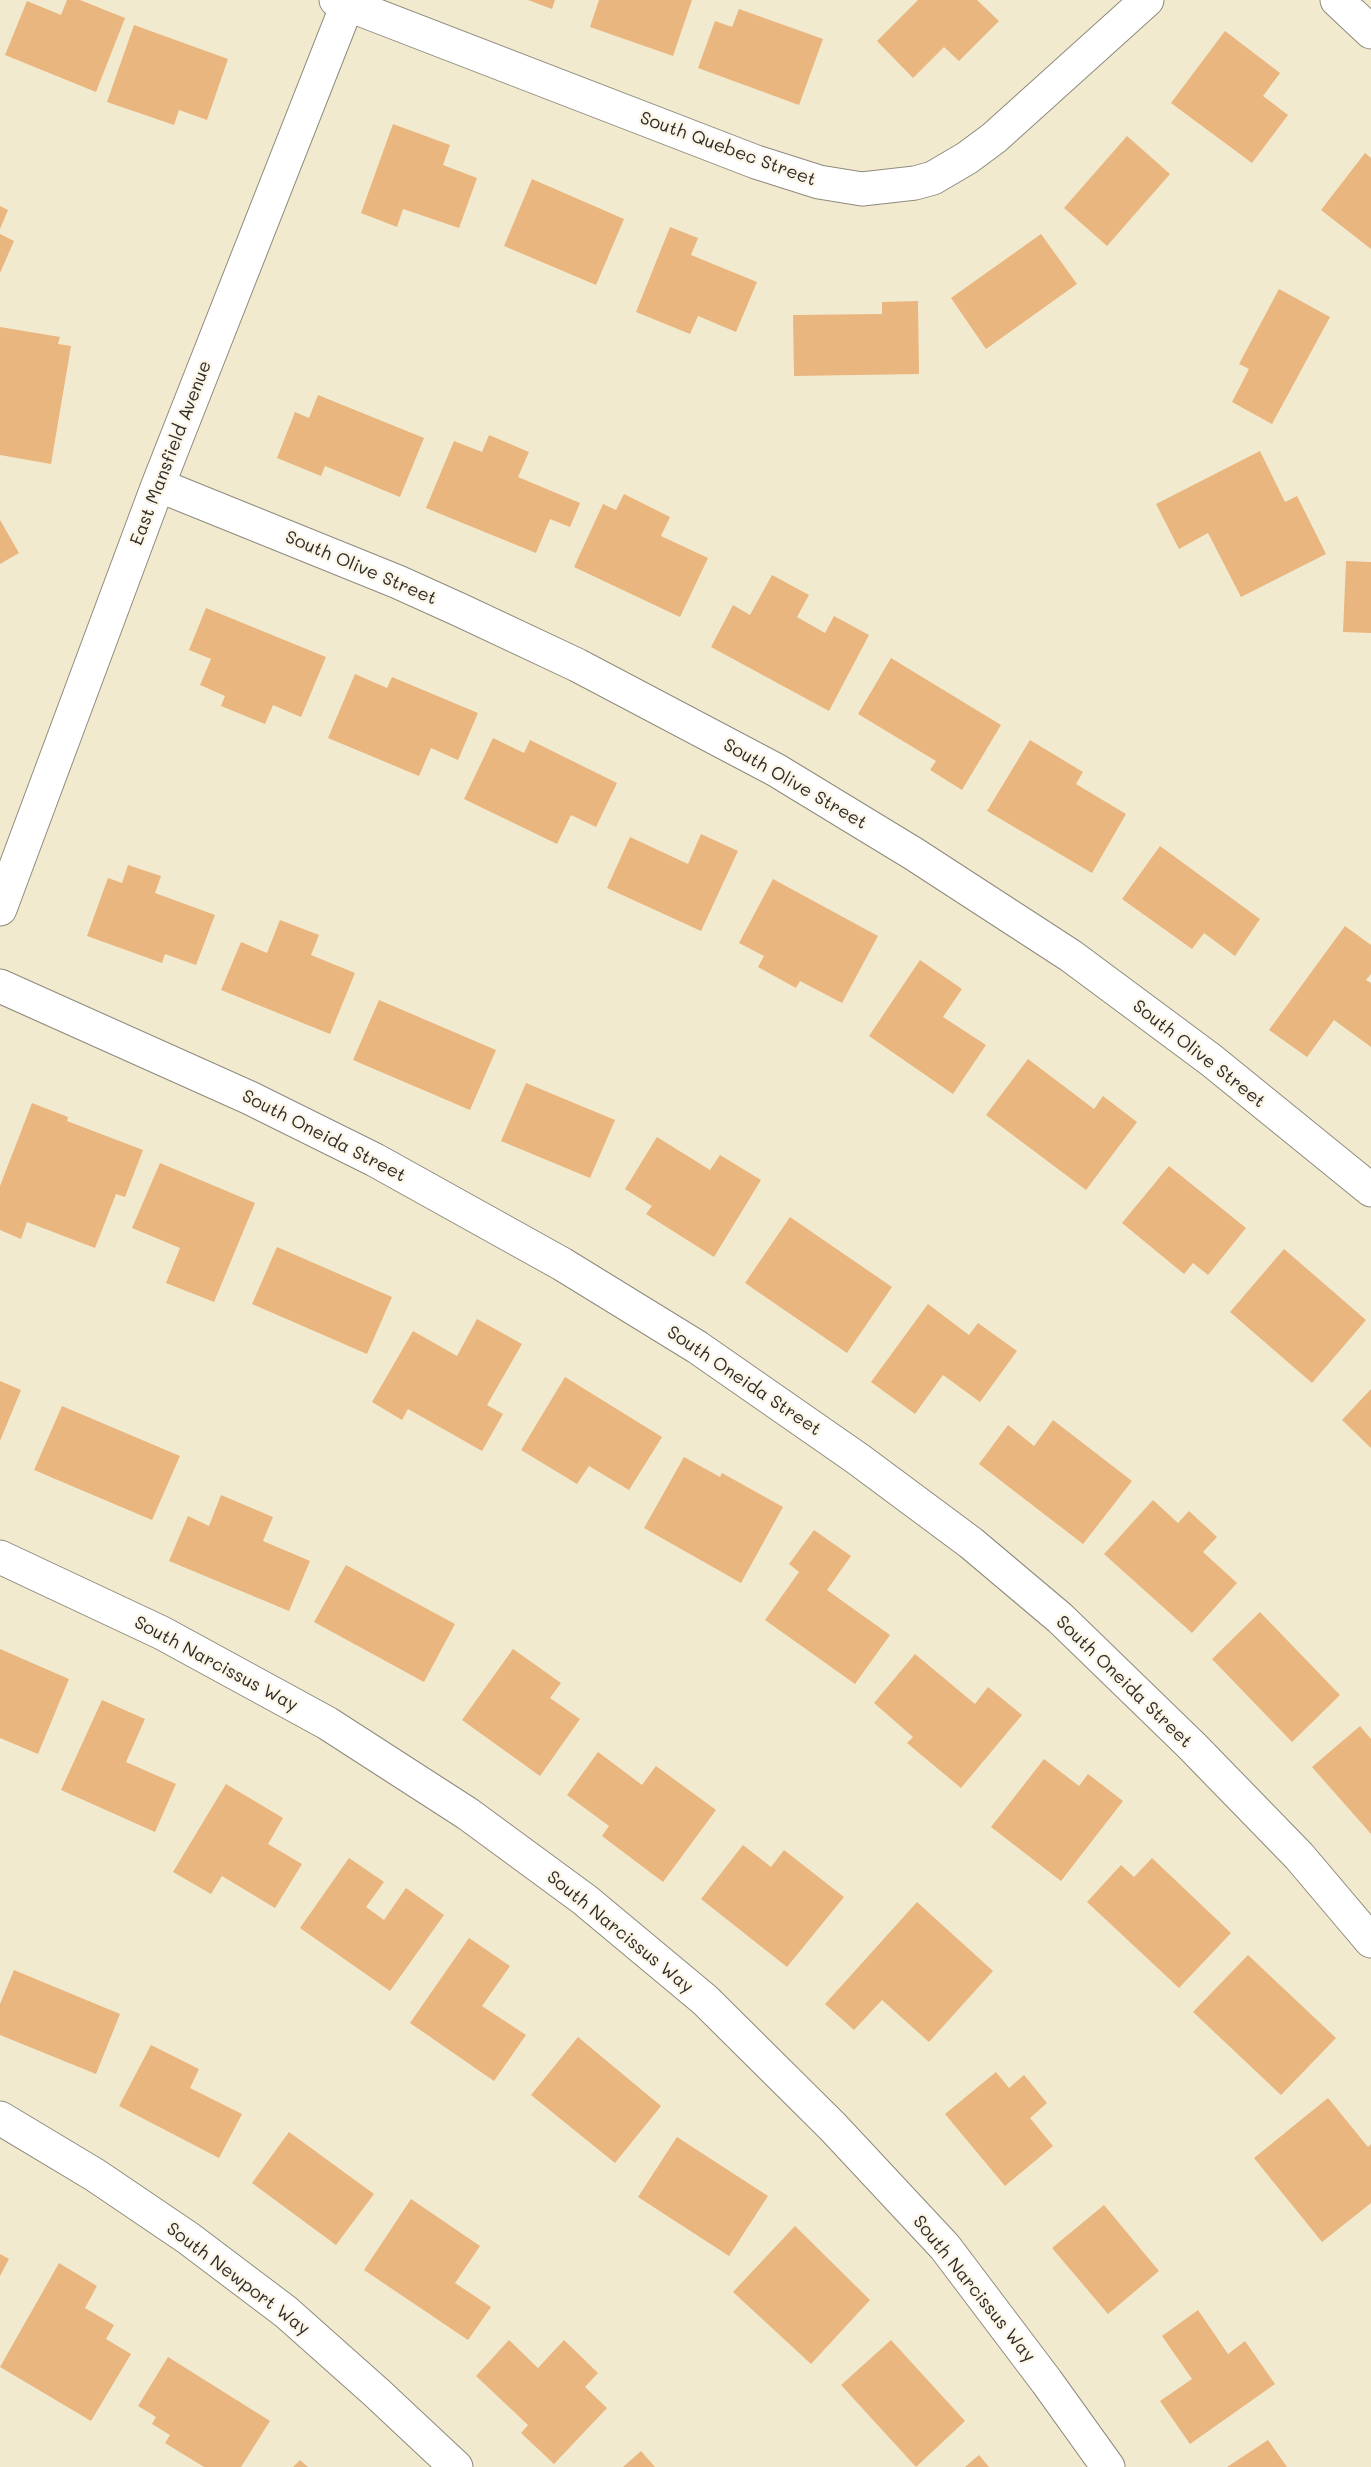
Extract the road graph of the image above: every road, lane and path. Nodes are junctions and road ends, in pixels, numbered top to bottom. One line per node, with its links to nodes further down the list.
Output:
1 (1147, 0): 3 (street, South Quebec Street)
2 (1337, 0): 4 (street)
3 (344, 1): 5 (street, East Mansfield Avenue)
4 (1371, 32)
5 (158, 485): 6 (street, East Mansfield Avenue); 8 (street, South Olive Street)
6 (0, 909)
7 (0, 986): 10 (street, South Oneida Street)
8 (1371, 1190)
9 (0, 1557): 13 (street, South Narcissus Way)
10 (1371, 1941)
11 (0, 2118): 12 (street, South Newport Way)
12 (456, 2467)
13 (1108, 2467)

